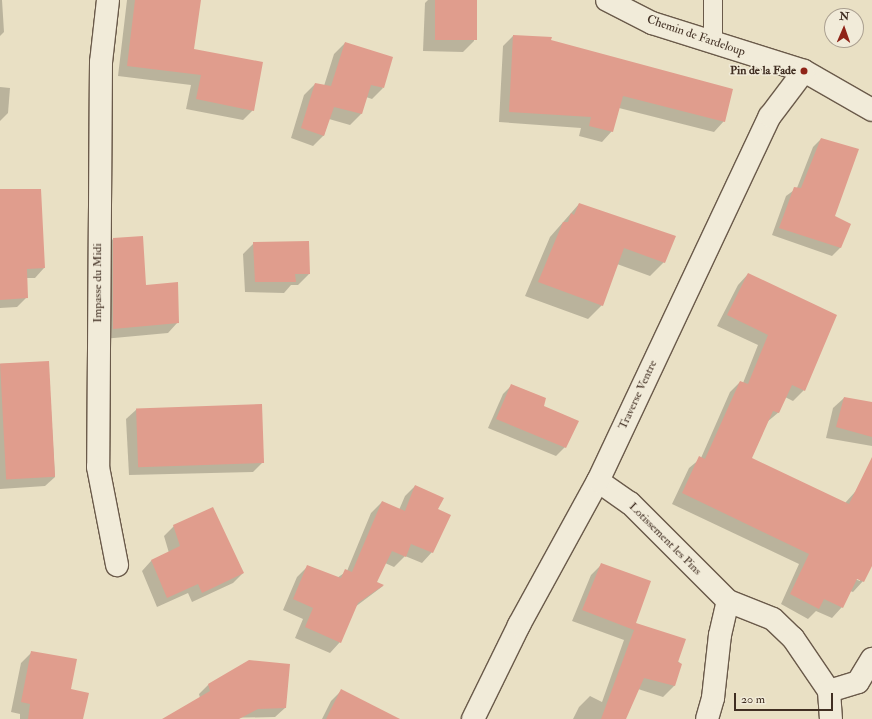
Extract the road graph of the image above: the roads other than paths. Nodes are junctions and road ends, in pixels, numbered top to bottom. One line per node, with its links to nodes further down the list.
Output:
1 (108, 0): 8 (street, Impasse du Midi)
2 (607, 0): 4 (street, Chemin de Fardeloup)
3 (713, 0): 4 (lane)
4 (713, 42): 5 (street, Chemin de Fardeloup)
5 (804, 71): 6 (street, Chemin de Fardeloup); 7 (street, Traverse Ventre)
6 (872, 110)
7 (598, 480): 9 (street, Lotissement les Pins); 12 (street, Traverse Ventre)
8 (117, 565)
9 (728, 601): 11 (street, Lotissement les Pins); 13 (street)
10 (872, 658): 11 (street)
11 (829, 691): 14 (street)
12 (473, 719)
13 (707, 719)
14 (831, 719)

